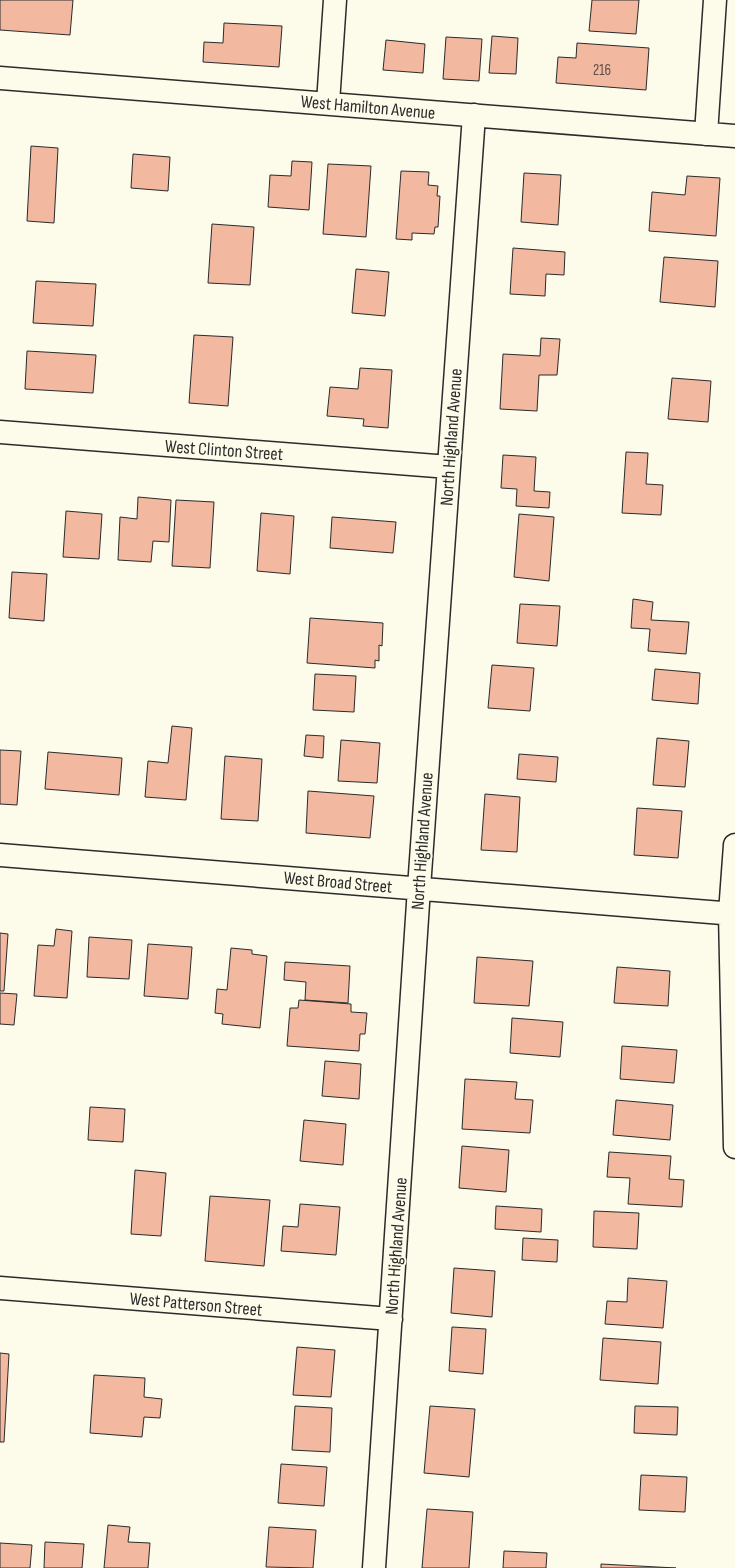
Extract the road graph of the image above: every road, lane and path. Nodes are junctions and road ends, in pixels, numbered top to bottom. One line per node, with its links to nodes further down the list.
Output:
1 (335, 0): 4 (street)
2 (715, 0): 6 (street)
3 (0, 78): 4 (street, West Hamilton Avenue)
4 (328, 103): 5 (street, West Hamilton Avenue)
5 (474, 115): 6 (street, West Hamilton Avenue); 9 (street, North Highland Avenue)
6 (706, 134): 7 (street, West Hamilton Avenue)
7 (735, 136)
8 (0, 432): 9 (street, West Clinton Street)
9 (448, 467): 12 (street, North Highland Avenue)
10 (735, 845): 13 (street)
11 (0, 855): 12 (street, West Broad Street)
12 (419, 888): 13 (street, West Broad Street); 16 (street, North Highland Avenue)
13 (733, 913): 14 (street)
14 (735, 1147)
15 (0, 1288): 16 (street, West Patterson Street)
16 (391, 1319): 17 (street, North Highland Avenue)
17 (374, 1568)

